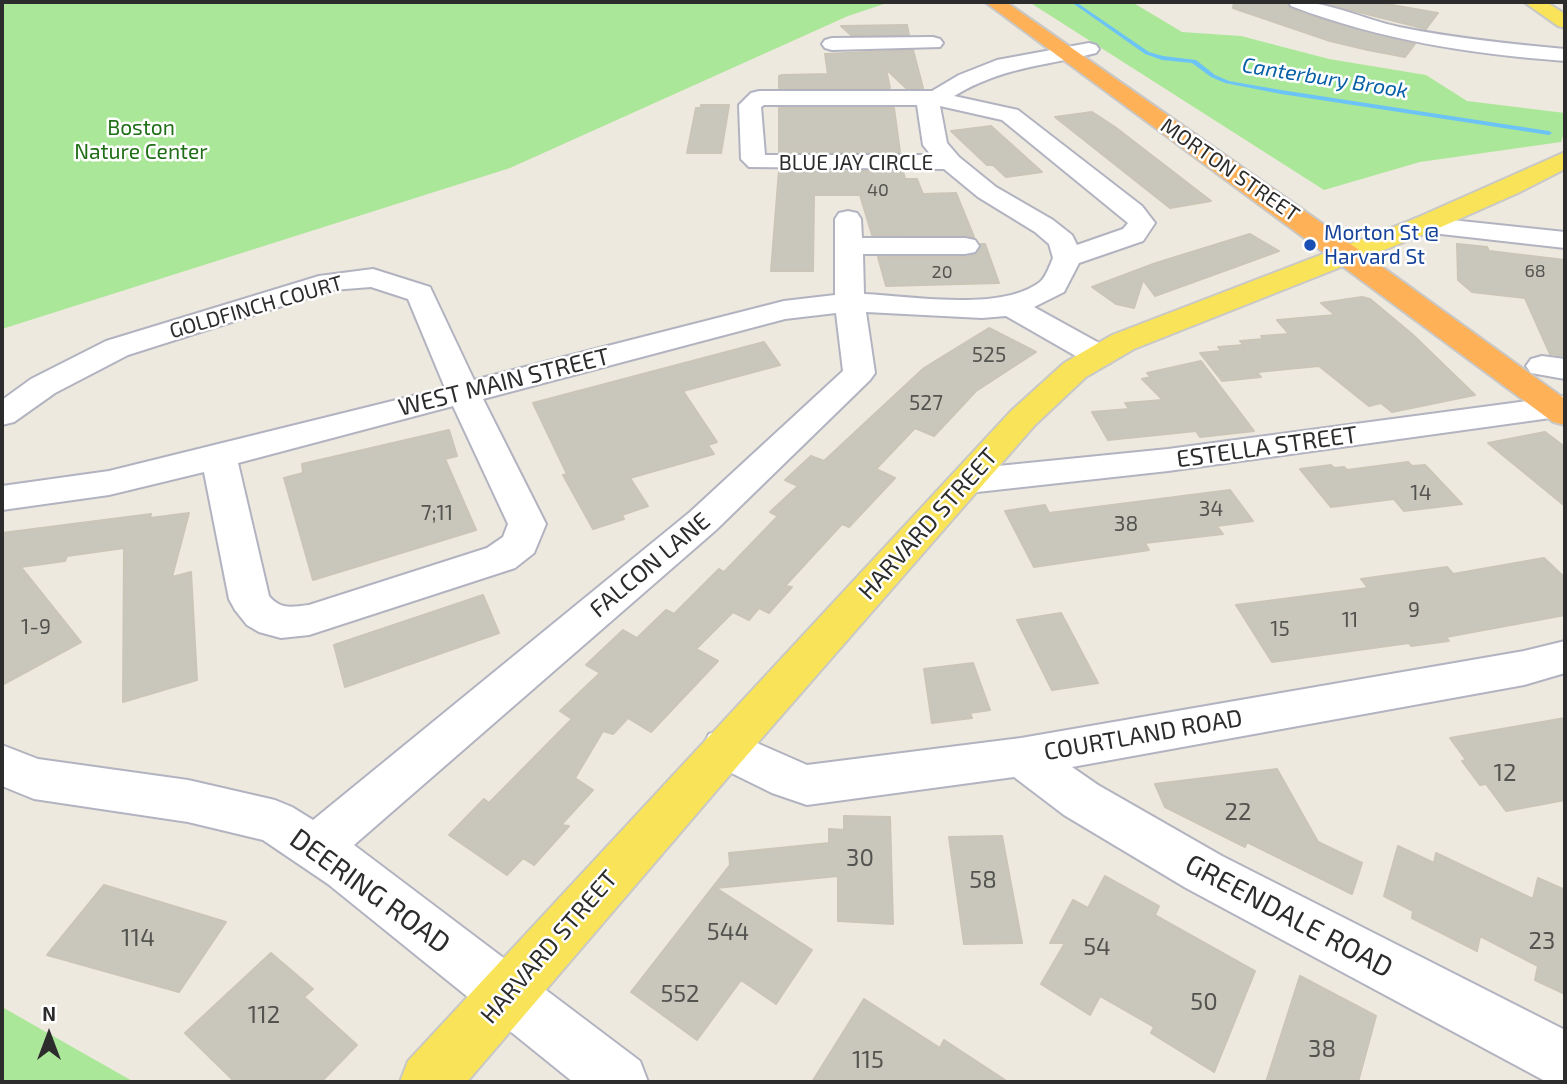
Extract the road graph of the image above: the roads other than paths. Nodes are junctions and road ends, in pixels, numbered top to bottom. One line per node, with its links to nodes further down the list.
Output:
1 (994, 2): 10 (highway, MORTON STREET)
2 (1019, 2): 10 (highway, MORTON STREET)
3 (1298, 2): 9 (street)
4 (1533, 2): 5 (main road)
5 (1565, 22)
6 (912, 25): 7 (street)
7 (933, 43): 8 (street); 11 (street)
8 (832, 44)
9 (1565, 55)
10 (1085, 56): 11 (street); 18 (highway, MORTON STREET)
11 (975, 73): 12 (street)
12 (935, 98): 14 (street); 14 (street, BLUE JAY CIRCLE); 19 (street)
13 (1565, 159): 15 (main road, HARVARD STREET)
14 (950, 162): 19 (street)
15 (1423, 225): 16 (street); 18 (main road, HARVARD STREET)
16 (1565, 240)
17 (965, 246): 21 (street, FALCON LANE)
18 (1360, 250): 22 (main road, HARVARD STREET); 23 (highway, MORTON STREET); 23 (highway, MORTON STREET)
19 (1067, 258): 20 (street)
20 (1023, 301): 21 (street, WEST MAIN STREET); 22 (street)
21 (850, 302): 24 (street, WEST MAIN STREET); 33 (street, FALCON LANE)
22 (1111, 349): 27 (main road, HARVARD STREET)
23 (1560, 391): 27 (street, ESTELLA STREET)
24 (463, 392): 25 (street, GOLDFINCH COURT); 26 (street, WEST MAIN STREET); 26 (street, GOLDFINCH COURT)
25 (2, 415)
26 (219, 457): 28 (street, WEST MAIN STREET)
27 (968, 481): 30 (main road, HARVARD STREET)
28 (2, 499)
29 (1565, 657): 31 (street, COURTLAND ROAD)
30 (724, 748): 31 (street, COURTLAND ROAD); 34 (main road, HARVARD STREET)
31 (1021, 757): 35 (street, GREENDALE ROAD)
32 (2, 765): 33 (street, DEERING ROAD)
33 (315, 848): 34 (street, DEERING ROAD)
34 (507, 995): 36 (main road, HARVARD STREET); 37 (street, DEERING ROAD)
35 (1565, 1061)
36 (429, 1082)
37 (619, 1082)

